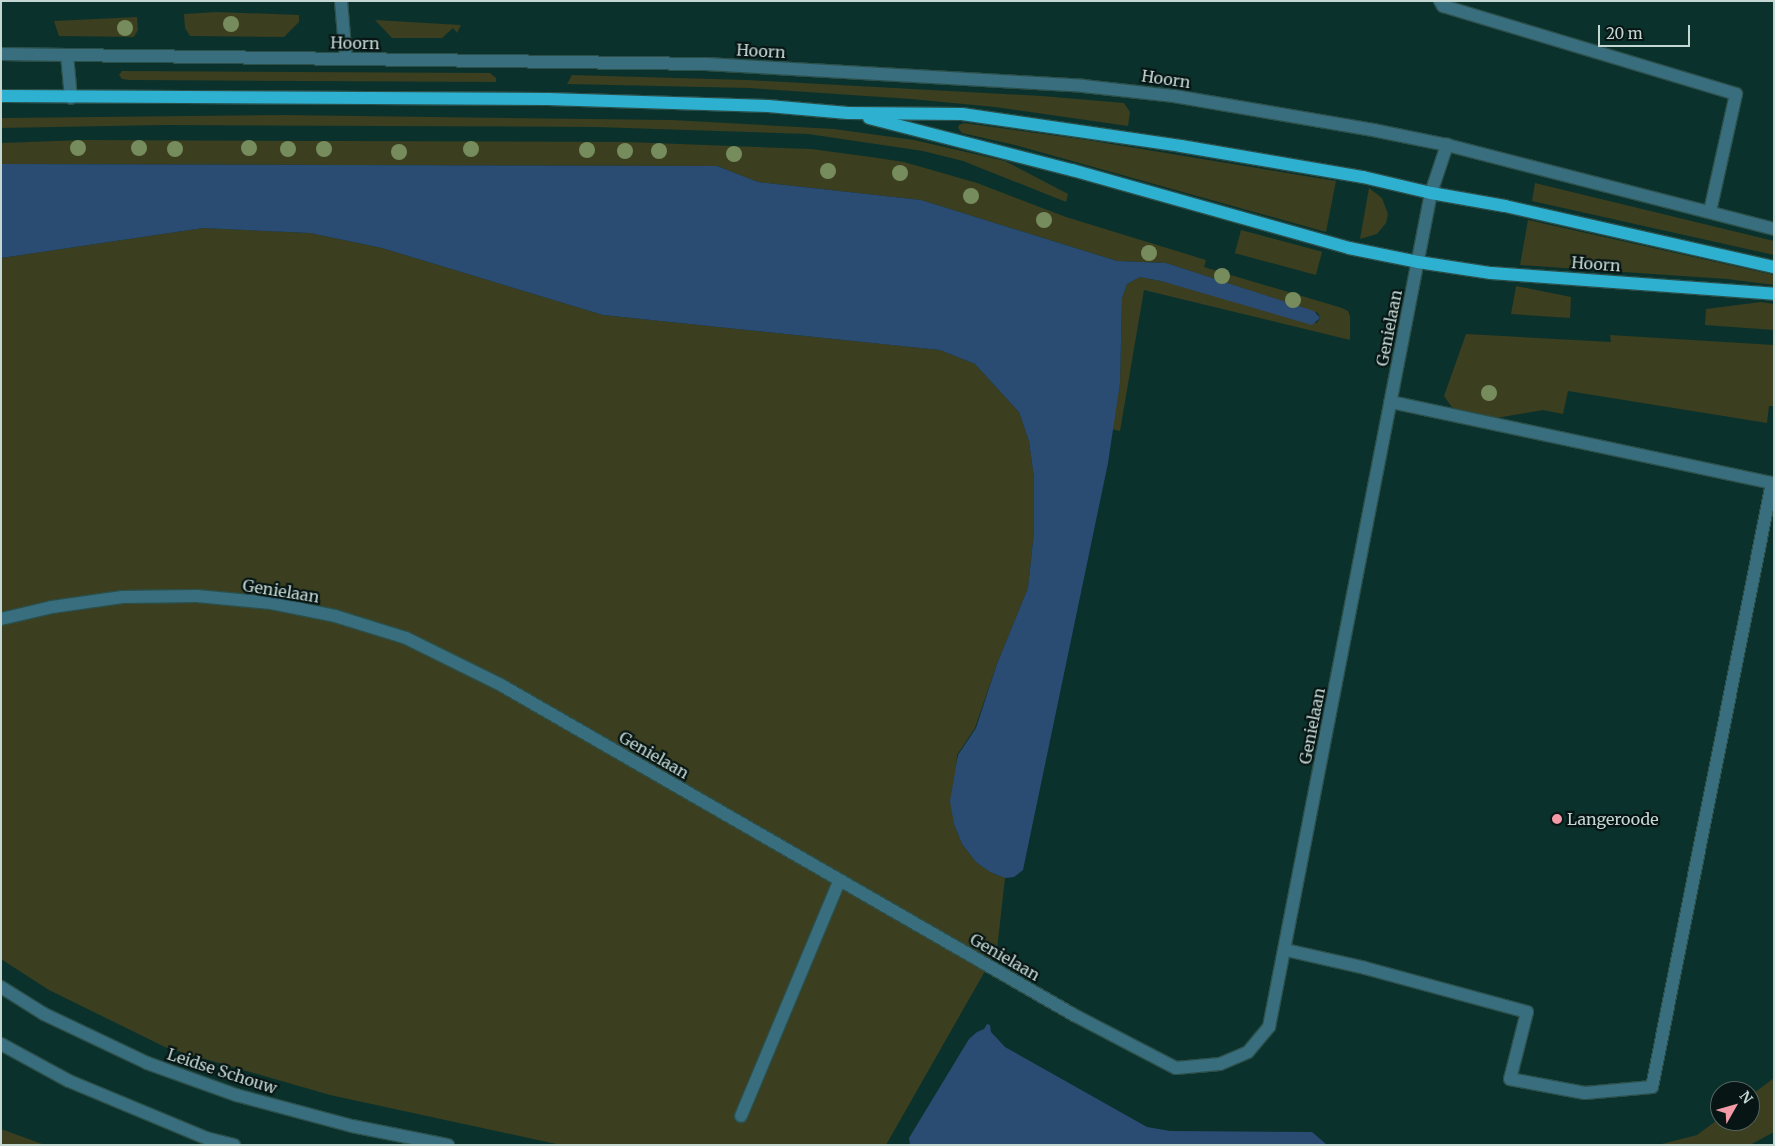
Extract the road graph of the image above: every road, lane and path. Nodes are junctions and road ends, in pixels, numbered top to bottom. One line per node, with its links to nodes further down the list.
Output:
1 (341, 1): 5 (street)
2 (1440, 1): 11 (street)
3 (1, 54): 4 (street, Hoorn)
4 (67, 55): 5 (street, Hoorn); 7 (street)
5 (346, 59): 9 (street, Hoorn)
6 (4, 97): 7 (main road, Hoorn)
7 (71, 98): 8 (main road, Hoorn)
8 (848, 113): 10 (main road, Hoorn); 13 (main road, Hoorn)
9 (1447, 145): 10 (street); 11 (street, Hoorn)
10 (1431, 193): 13 (street); 14 (main road, Hoorn)
11 (1710, 211): 12 (street, Hoorn)
12 (1774, 229)
13 (1418, 262): 15 (main road, Hoorn); 16 (street, Genielaan)
14 (1774, 267)
15 (1774, 294)
16 (1390, 402): 19 (street, Genielaan); 19 (street)
17 (1, 619): 18 (street, Genielaan)
18 (839, 882): 19 (street, Genielaan); 22 (street)
19 (1286, 950)
20 (1, 987): 24 (street, Leidse Schouw)
21 (1, 1044): 23 (street)
22 (741, 1116)
23 (234, 1145)
24 (448, 1145)

